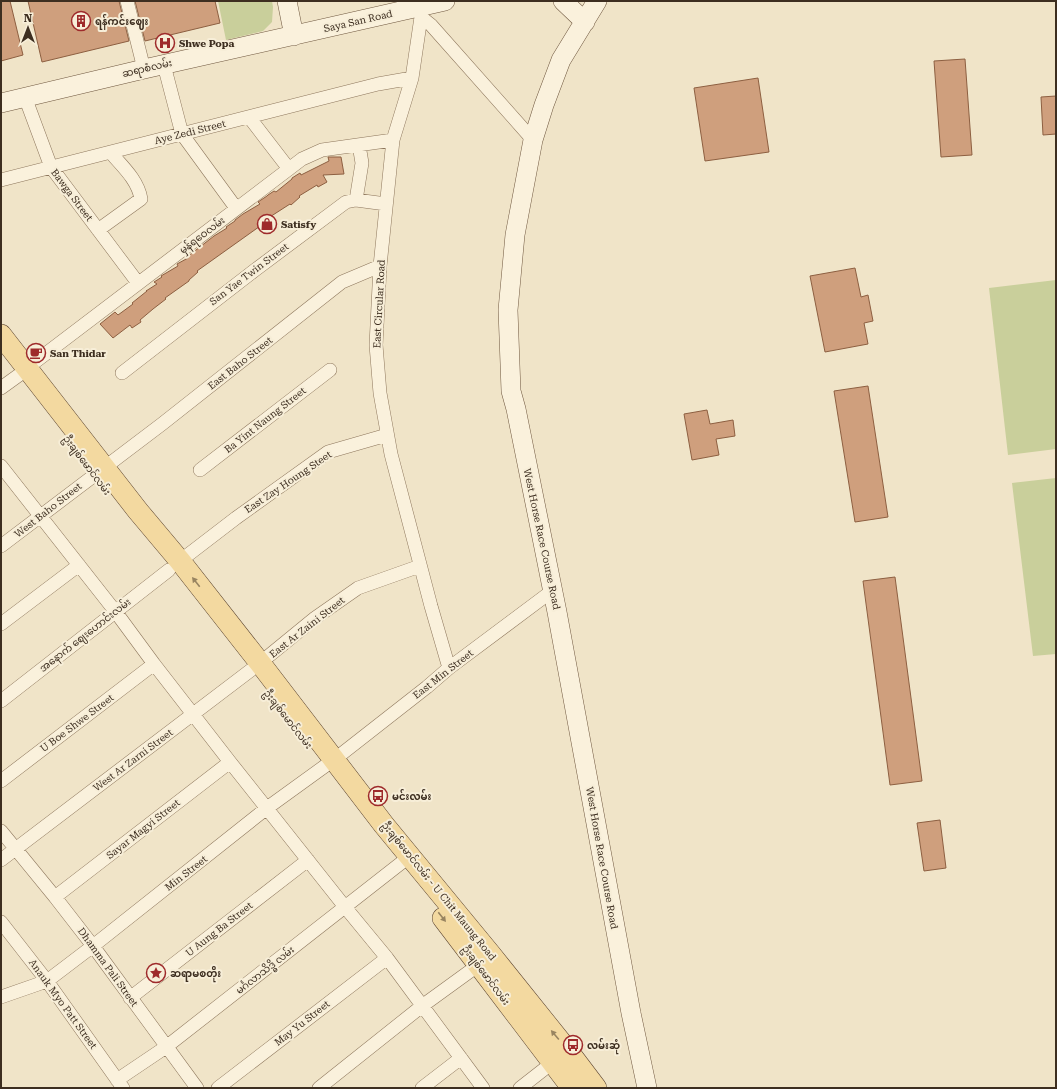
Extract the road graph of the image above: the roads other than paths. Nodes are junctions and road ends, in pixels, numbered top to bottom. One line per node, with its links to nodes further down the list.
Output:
1 (127, 1): 10 (street)
2 (288, 1): 8 (street)
3 (445, 1): 6 (street, Saya San Road)
4 (563, 1): 7 (street)
5 (597, 1): 7 (street, West Horse Race Course Road)
6 (420, 12): 8 (street, Saya San Road); 11 (street, East Circular Road); 17 (street)
7 (585, 22): 17 (street, West Horse Race Course Road)
8 (294, 36): 9 (street, ဆရာစံလမ်း)
9 (164, 65): 10 (street, ဆရာစံလမ်း); 15 (street)
10 (144, 69): 12 (street, ဆရာစံလမ်း)
11 (412, 78): 14 (street, Aye Zedi Street); 16 (street, East Circular Road)
12 (25, 97): 13 (street, ဆရာစံလမ်း); 20 (street, Bawga Street)
13 (1, 103)
14 (249, 117): 15 (street, Aye Zedi Street); 21 (street)
15 (182, 134): 19 (street, Aye Zedi Street); 25 (street)
16 (393, 140): 18 (street, မှန်ရဝေလမ်း); 24 (street, East Circular Road)
17 (533, 140): 44 (street, West Horse Race Course Road)
18 (359, 145): 21 (street, မှန်ရဝေလမ်း); 23 (street)
19 (110, 152): 20 (street, Aye Zedi Street); 26 (street)
20 (51, 167): 22 (street, Aye Zedi Street); 26 (street, Bawga Street)
21 (289, 169): 25 (street, မှန်ရဝေလမ်း)
22 (1, 180)
23 (356, 200): 24 (street); 33 (street, San Yae Twin Street)
24 (386, 204): 27 (street, East Circular Road)
25 (236, 208): 28 (street, မှန်ရဝေလမ်း)
26 (98, 230): 28 (street, Bawga Street)
27 (380, 266): 35 (street, East Circular Road); 38 (street, East Baho Street)
28 (138, 283): 32 (street, မှန်ရဝေလမ်း)
29 (1, 335): 32 (main road, ဦးချစ်မောင်လမ်း)
30 (1, 352): 32 (main road, ဦးချစ်မောင်လမ်း)
31 (330, 370): 37 (street, Ba Yint Naung Street)
32 (23, 371): 34 (street, မှန်ရဝေလမ်း); 38 (main road, ဦးချစ်မောင်လမ်း)
33 (122, 373)
34 (1, 388)
35 (387, 436): 42 (street, East Zay Houng Steet); 43 (street, East Circular Road)
36 (1, 467): 39 (street)
37 (200, 470)
38 (99, 471): 39 (street, West Baho Street); 42 (main road, ဦးချစ်မောင်လမ်း)
39 (41, 516): 40 (street, West Baho Street); 41 (street)
40 (1, 546)
41 (79, 565): 45 (street); 46 (street)
42 (174, 566): 45 (street, အနောက် ဈေးဟောင်းလမ်း); 48 (main road, ဦးချစ်မောင်လမ်း)
43 (420, 566): 48 (street, East Ar Zaini Street); 49 (street, East Circular Road)
44 (552, 590): 49 (street, East Min Street); 83 (street, West Horse Race Course Road)
45 (115, 612): 47 (street); 50 (street, အနောက် ဈေးဟောင်းလမ်း)
46 (1, 624)
47 (154, 664): 51 (street); 54 (street, U Boe Shwe Street)
48 (256, 667): 51 (street, West Ar Zarni Street); 53 (main road, ဦးချစ်မောင်လမ်း)
49 (449, 668): 53 (street, East Min Street)
50 (1, 701)
51 (193, 714): 52 (street); 57 (street, West Ar Zarni Street)
52 (230, 762): 55 (street); 61 (street, Sayar Magyi Street)
53 (330, 762): 55 (street, Min Street); 60 (main road, ဦးချစ်မောင်လမ်း)
54 (1, 781)
55 (267, 808): 59 (street); 64 (street, Min Street)
56 (1, 832): 57 (street, Dhamma Pali Street)
57 (15, 848): 58 (street, West Ar Zarni Street); 61 (street, Dhamma Pali Street)
58 (1, 860)
59 (308, 860): 62 (street); 69 (street, U Aung Ba Street)
60 (405, 860): 62 (street, မင်္ဂလာသိဒ္ဓိ လမ်း); 66 (main road, ဦးချစ်မောင်လမ်း)
61 (55, 897): 64 (street, Dhamma Pali Street)
62 (345, 907): 65 (street); 71 (street, မင်္ဂလာသိဒ္ဓိ လမ်း)
63 (1, 922): 67 (street, Anauk Myo Patt Street)
64 (93, 946): 67 (street, Min Street); 69 (street, Dhamma Pali Street)
65 (386, 958): 70 (street); 76 (street, May Yu Street)
66 (485, 960): 70 (street); 73 (main road, ဦးချစ်မောင်လမ်း); 82 (main road, ဦးချစ်မောင်လမ်း - U Chit Maung Road, one-way to 66)
67 (47, 981): 68 (street, Min Street); 74 (street, Anauk Myo Patt Street)
68 (1, 997)
69 (130, 998): 71 (street, Dhamma Pali Street)
70 (422, 1006): 72 (street); 77 (street)
71 (166, 1047): 74 (street, မင်္ဂလာသိဒ္ဓိ လမ်း); 75 (street, Dhamma Pali Street)
72 (461, 1058): 78 (street); 79 (street)
73 (552, 1063): 80 (street); 81 (main road, ဦးချစ်မောင်လမ်း)
74 (120, 1084)
75 (196, 1088)
76 (218, 1088)
77 (319, 1088)
78 (422, 1088)
79 (483, 1088)
80 (520, 1088)
81 (572, 1088)
82 (596, 1088)
83 (647, 1088)

